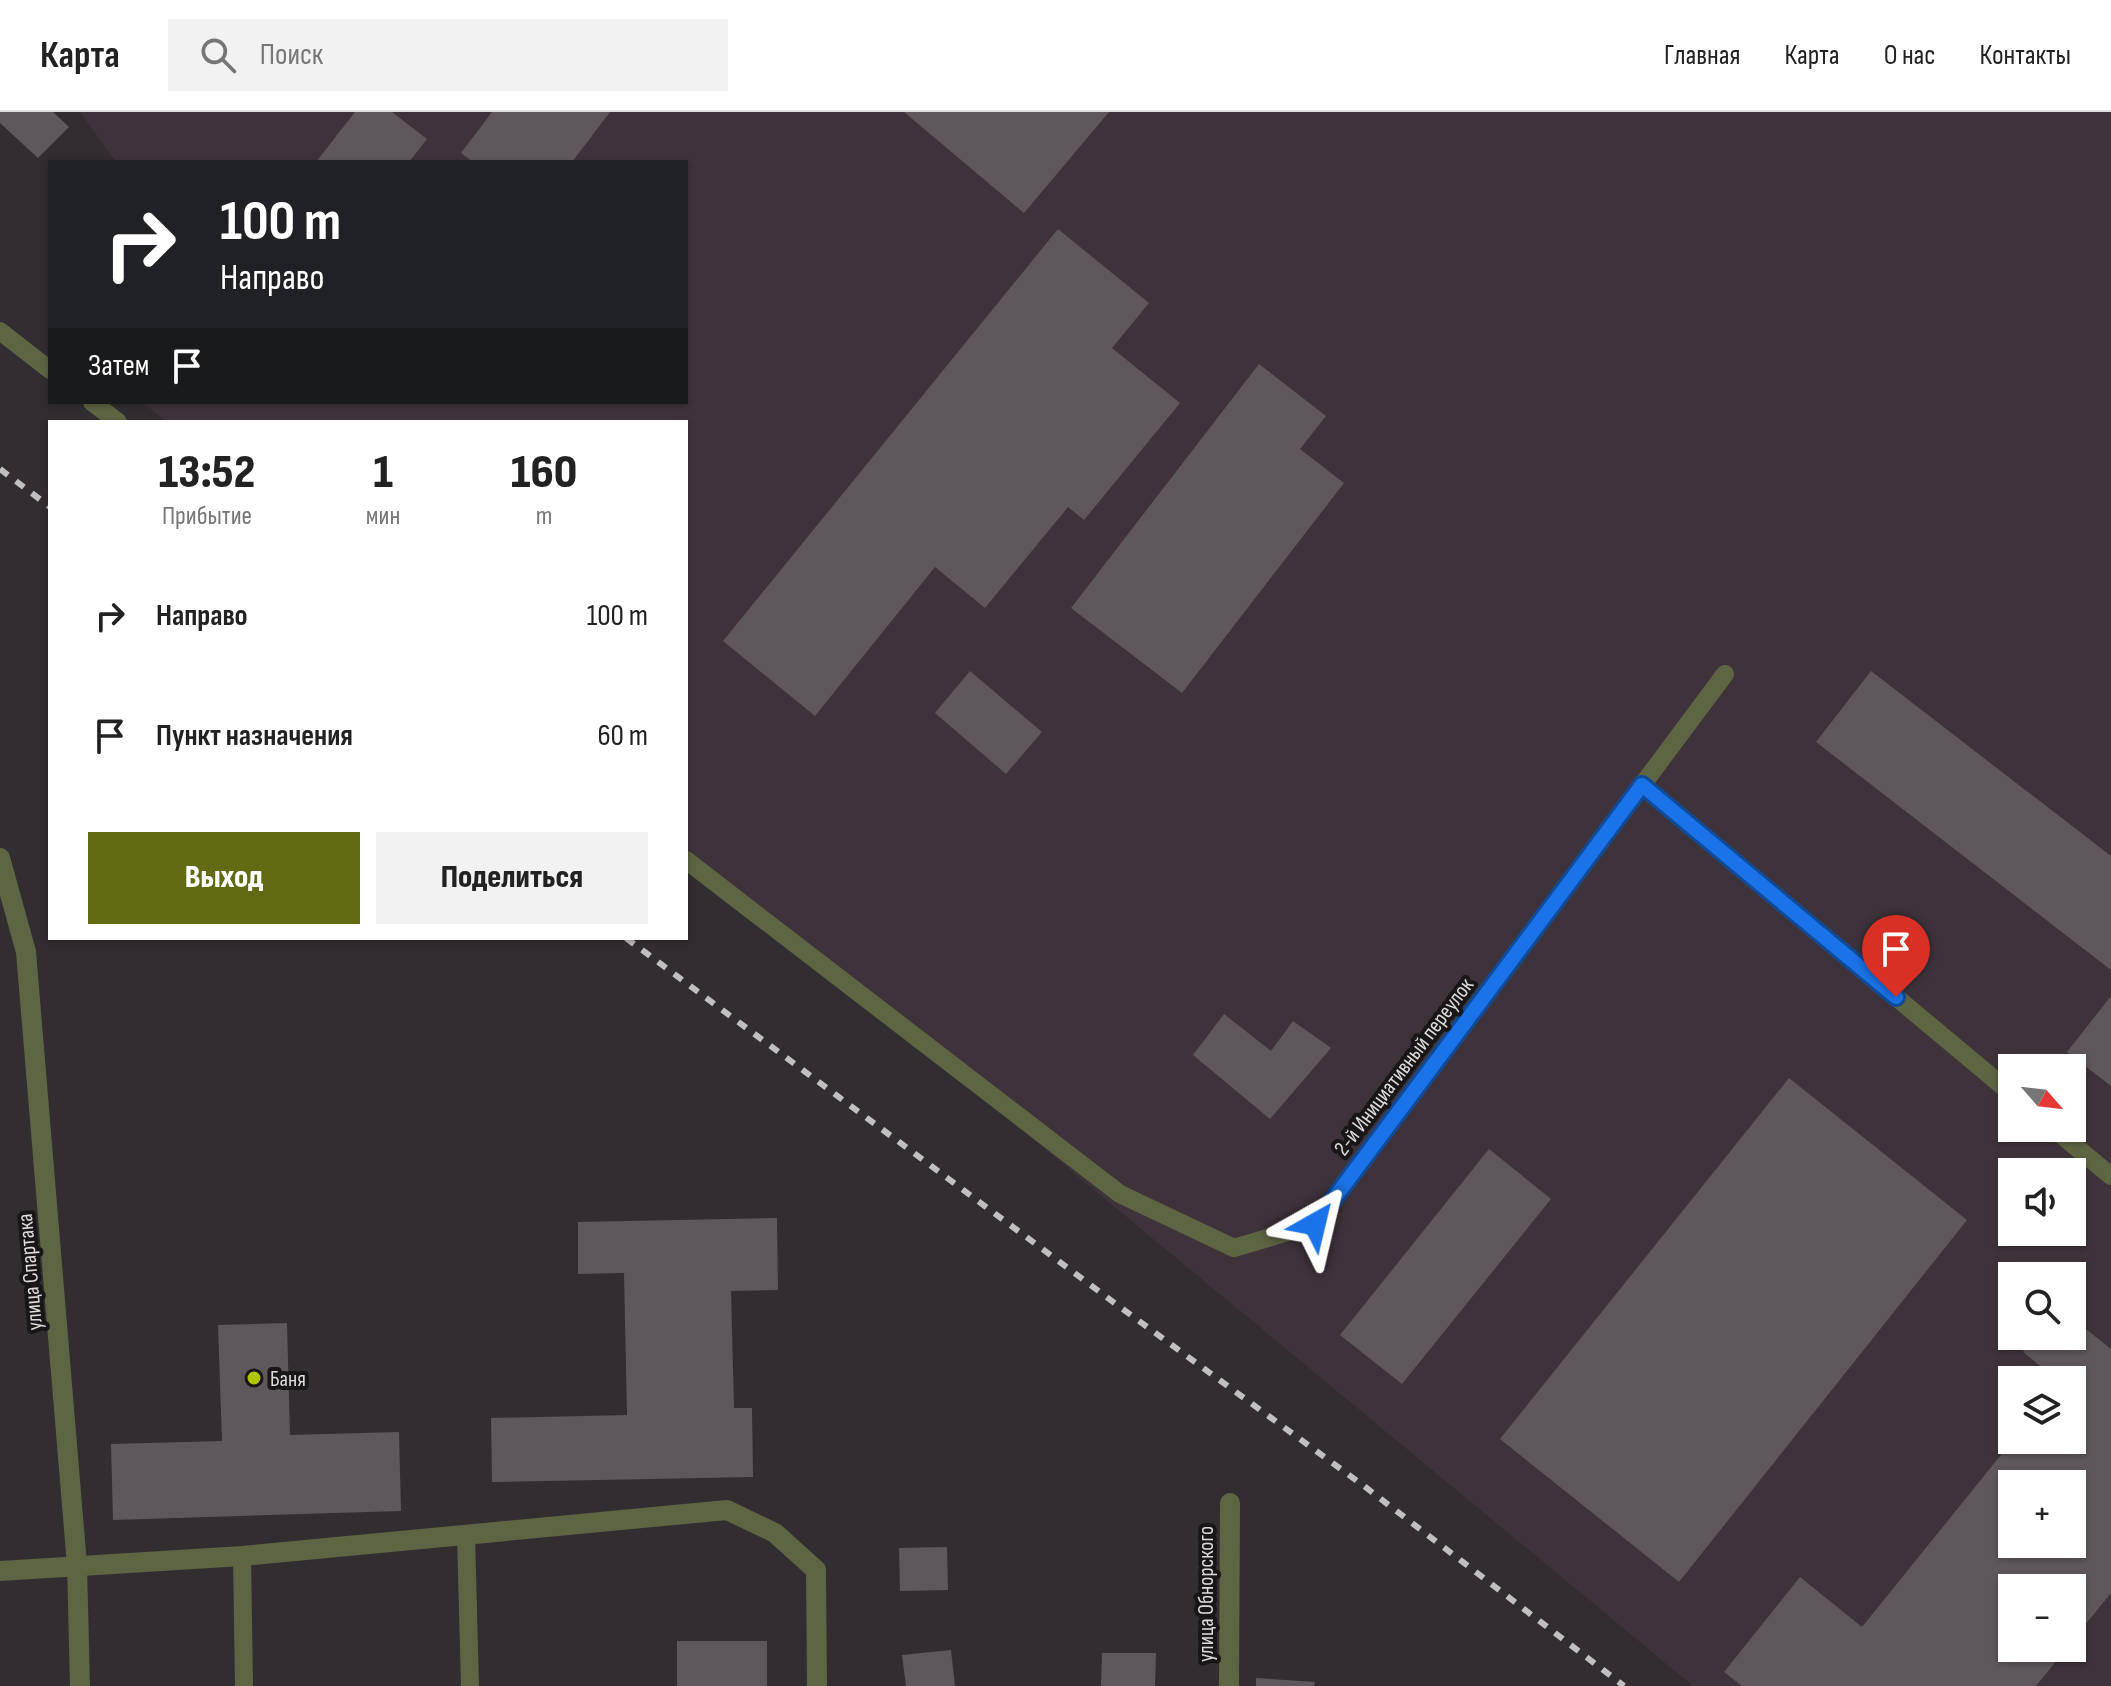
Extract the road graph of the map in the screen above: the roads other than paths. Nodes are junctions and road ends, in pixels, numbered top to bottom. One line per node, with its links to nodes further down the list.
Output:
1 (0, 331): 2 (lane)
2 (48, 368)
3 (95, 404): 4 (lane)
4 (115, 420)
5 (1725, 674): 6 (lane, 2-й Инициативный переулок)
6 (1642, 785): 7 (lane, 2-й Инициативный переулок); 9 (lane)
7 (688, 862)
8 (1, 864): 15 (street, улица Спартака)
9 (1998, 1082)
10 (2070, 1142): 11 (lane)
11 (2111, 1176)
12 (1230, 1503): 21 (street, улица Обнорского)
13 (466, 1535): 14 (street); 19 (lane); 20 (street)
14 (242, 1556): 15 (street); 18 (lane)
15 (77, 1565): 16 (street); 17 (street, улица Спартака)
16 (0, 1571)
17 (80, 1686)
18 (244, 1686)
19 (470, 1686)
20 (817, 1686)
21 (1229, 1686)

